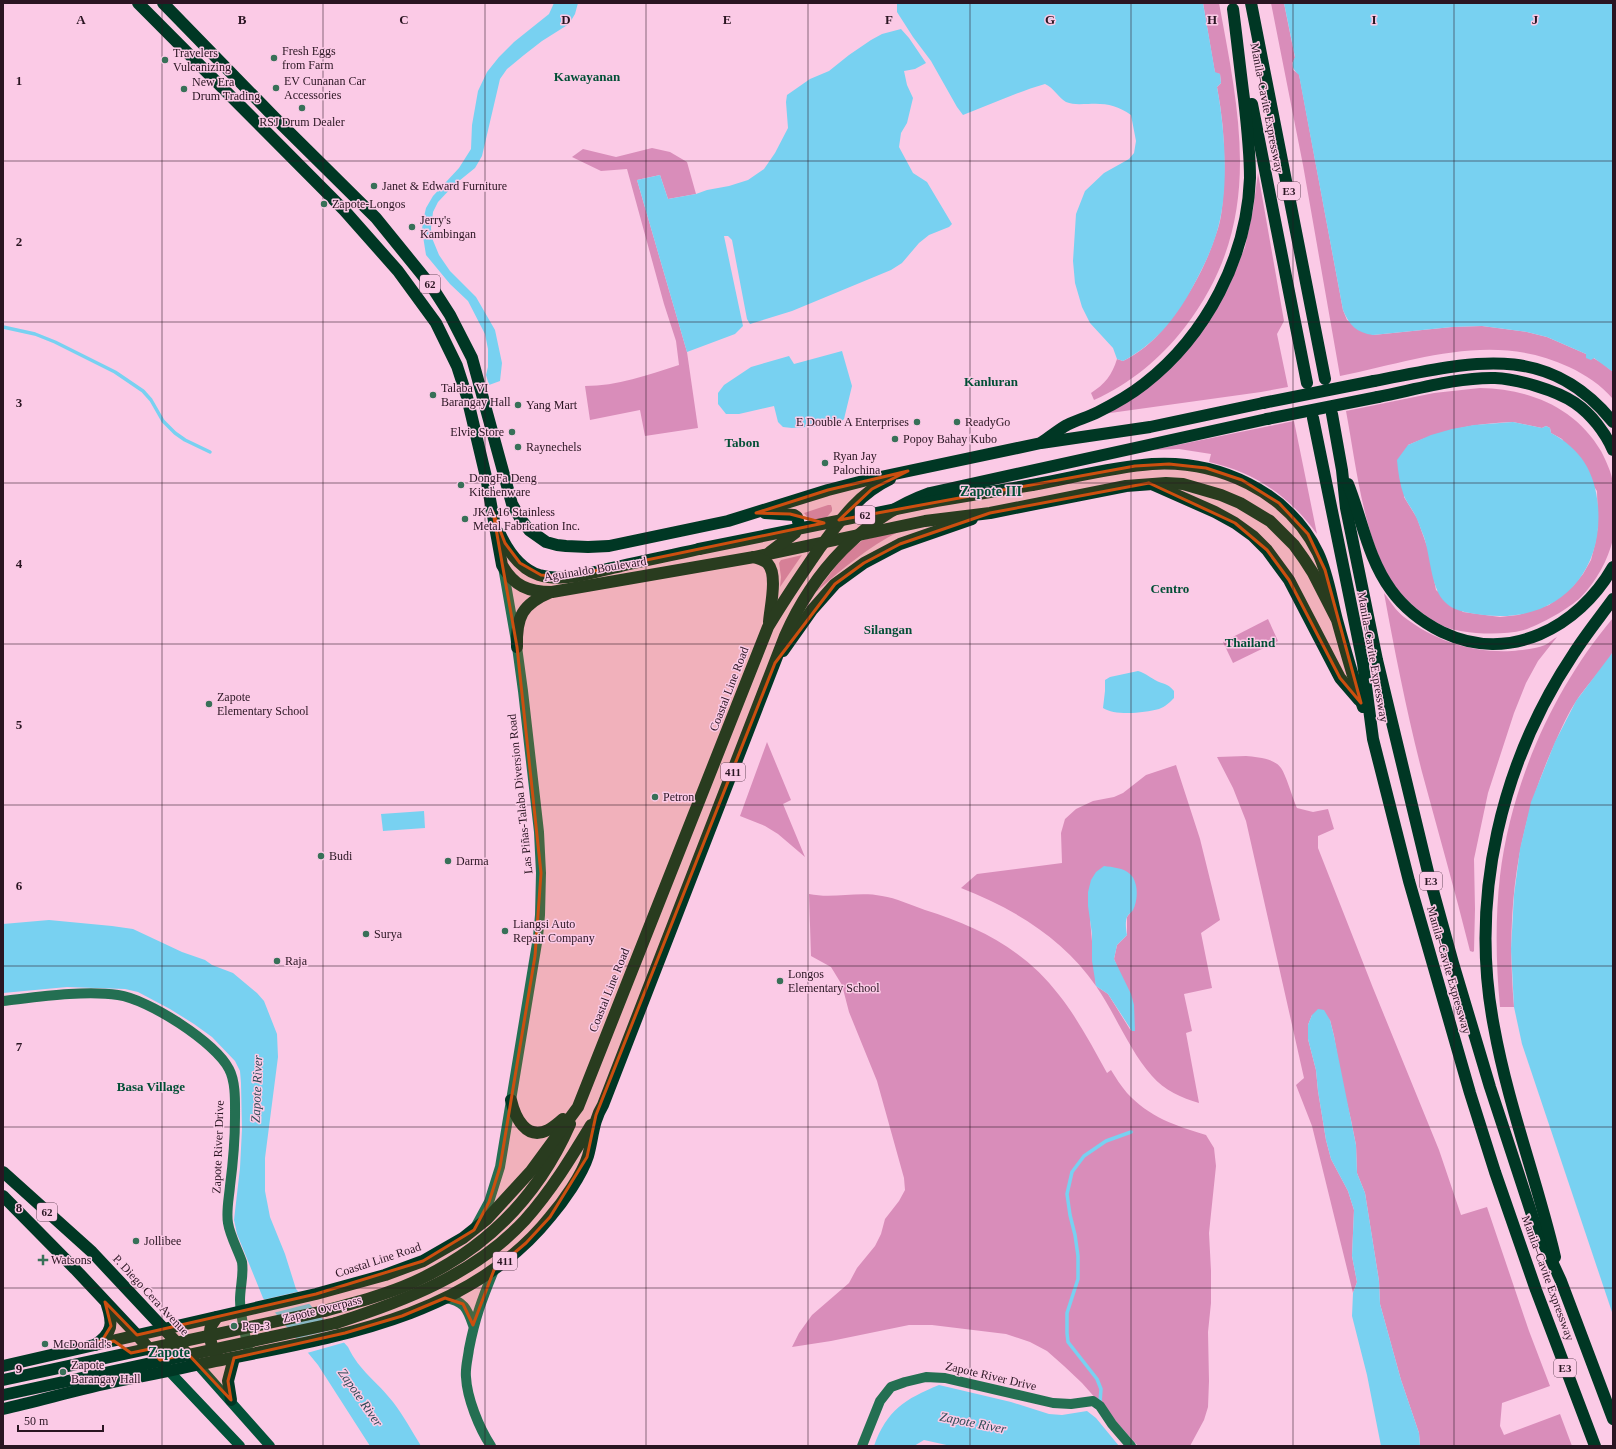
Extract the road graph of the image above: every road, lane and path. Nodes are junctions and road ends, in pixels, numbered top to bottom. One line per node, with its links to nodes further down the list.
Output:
1 (138, 3): 15 (highway, Aguinaldo Boulevard / 62)
2 (163, 3): 16 (highway, Aguinaldo Boulevard / 62)
3 (1251, 3): 5 (highway, Manila–Cavite Expressway / E3)
4 (1233, 6): 6 (highway, Manila–Cavite Expressway / E3); 10 (highway)
5 (1325, 379)
6 (1307, 383)
7 (1332, 414): 12 (highway, Manila–Cavite Expressway / E3)
8 (1313, 418): 31 (highway, Manila–Cavite Expressway / E3)
9 (1613, 422): 10 (highway, Aguinaldo Boulevard, bridge)
10 (1040, 443): 13 (highway, Aguinaldo Boulevard / 62)
11 (1613, 450): 18 (highway, bridge)
12 (1342, 470): 23 (highway); 42 (highway, Manila–Cavite Expressway / E3)
13 (908, 471): 16 (highway, Aguinaldo Boulevard / 62); 19 (highway, Coastal Line Road / 411)
14 (1149, 483): 17 (highway, Aguinaldo Boulevard / 62); 26 (highway, Aguinaldo Boulevard); 30 (highway)
15 (493, 512): 22 (highway, Aguinaldo Boulevard / 62); 26 (highway, 62, bridge)
16 (756, 513): 20 (highway)
17 (990, 513): 18 (highway, Aguinaldo Boulevard / 62); 29 (highway)
18 (856, 536): 19 (highway, Aguinaldo Boulevard / 62); 29 (highway, 411)
19 (825, 541): 20 (highway, Aguinaldo Boulevard / 62); 27 (highway, Coastal Line Road / 411)
20 (767, 554): 21 (highway, Aguinaldo Boulevard / 62)
21 (754, 557): 24 (highway, Aguinaldo Boulevard / 62); 27 (highway)
22 (502, 565): 24 (highway, Aguinaldo Boulevard / 62); 28 (main road, Las Piñas-Talaba Diversion Road)
23 (1613, 567)
24 (552, 592): 28 (highway)
25 (1613, 599): 42 (highway)
26 (1336, 618): 30 (highway)
27 (768, 627): 32 (highway, Coastal Line Road / 411)
28 (517, 647): 35 (main road, Las Piñas-Talaba Diversion Road)
29 (775, 663): 33 (highway, 411)
30 (1361, 703): 31 (highway)
31 (1373, 738): 69 (highway, Manila–Cavite Expressway / E3)
32 (671, 872): 33 (highway); 36 (highway, Coastal Line Road / 411)
33 (691, 881): 37 (highway, 411)
34 (3, 1001): 45 (main road, Zapote River Drive)
35 (510, 1100): 36 (highway); 40 (main road, Las Piñas-Talaba Diversion Road)
36 (578, 1107): 40 (highway, Coastal Line Road / 411); 58 (highway, Zapote Overpass / 411, bridge)
37 (596, 1115): 41 (highway, 411); 60 (highway, Zapote Overpass / 411, bridge)
38 (3, 1172): 48 (highway, P. Diego Cera Avenue / 62)
39 (3, 1196): 44 (highway, 62)
40 (474, 1230): 45 (highway, Coastal Line Road / 411)
41 (494, 1270): 43 (highway, 411); 47 (main road)
42 (1561, 1281): 63 (highway, Manila–Cavite Expressway / E3)
43 (445, 1298): 47 (main road); 52 (highway, 411)
44 (106, 1302): 49 (highway, 62); 51 (highway)
45 (241, 1312): 46 (highway, Coastal Line Road / 411); 52 (main road, Zapote River Drive)
46 (217, 1317): 48 (highway, Coastal Line Road / 411); 54 (highway)
47 (473, 1325): 66 (main road)
48 (164, 1329): 49 (highway, 411); 55 (highway, P. Diego Cera Avenue / 62)
49 (137, 1335): 50 (highway, 411); 57 (highway, 62)
50 (114, 1341): 51 (highway, 411); 59 (highway)
51 (93, 1346): 56 (highway, 411)
52 (249, 1354): 53 (highway, 411)
53 (234, 1358): 54 (highway, 411); 61 (highway)
54 (222, 1360): 55 (highway, 411)
55 (198, 1365): 57 (highway, 411); 61 (main road, P. Diego Cera Avenue / 62)
56 (3, 1366)
57 (169, 1371): 59 (highway, 411); 64 (main road, 62)
58 (3, 1380)
59 (119, 1381): 62 (highway, 411)
60 (3, 1395)
61 (231, 1400): 65 (main road, P. Diego Cera Avenue / 62)
62 (3, 1409)
63 (1613, 1419)
64 (240, 1446)
65 (270, 1446)
66 (491, 1446)
67 (862, 1446): 68 (main road, Zapote River Drive)
68 (1131, 1446)
69 (1595, 1446)

